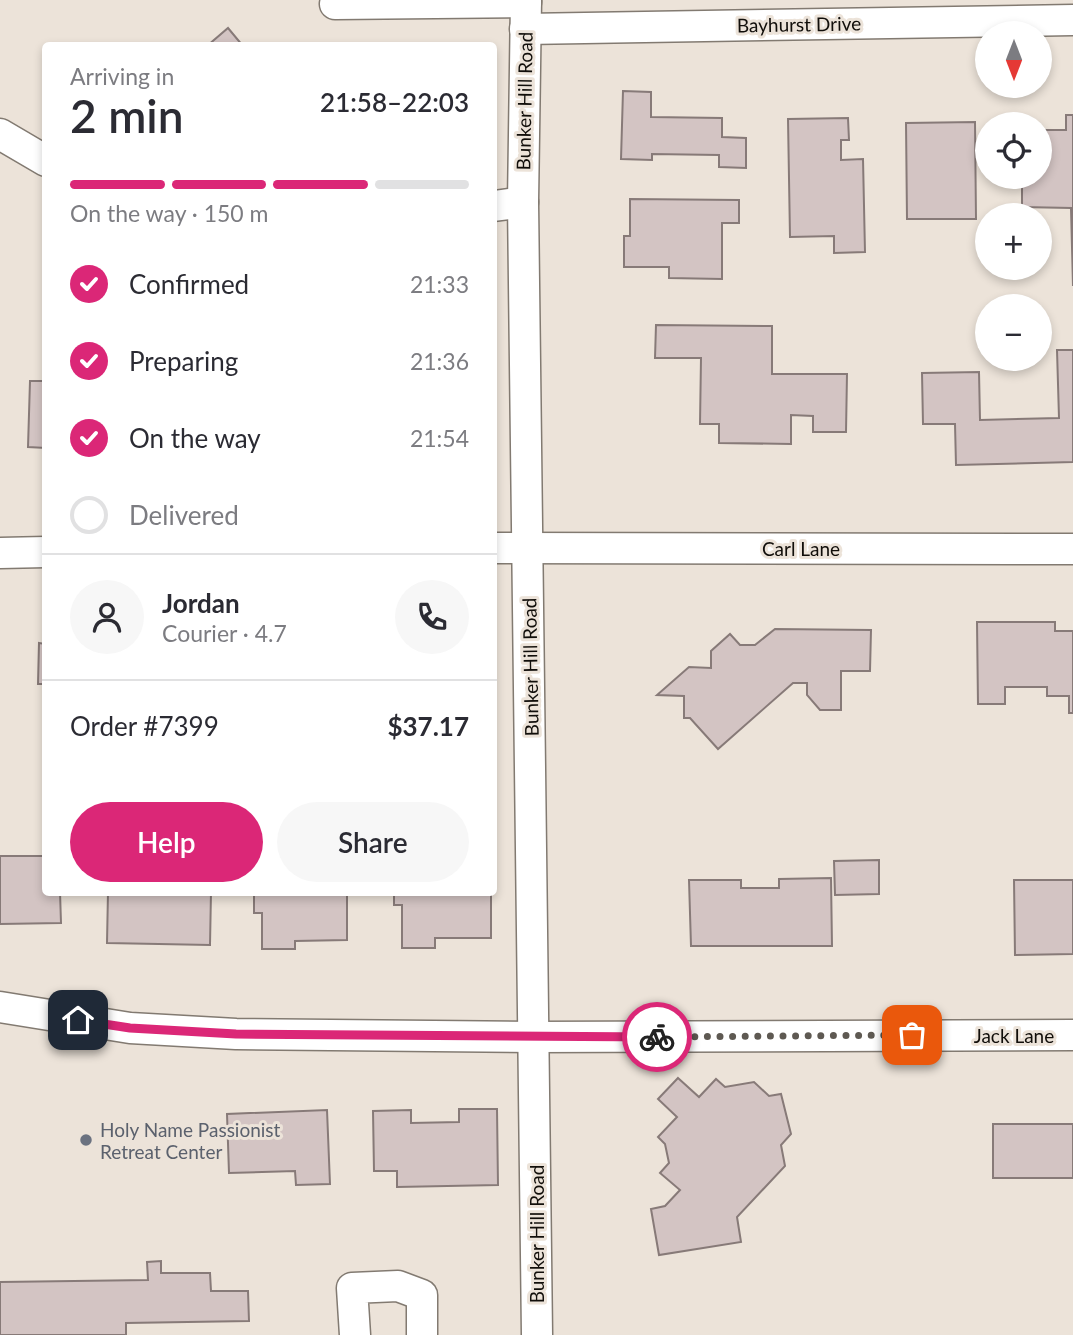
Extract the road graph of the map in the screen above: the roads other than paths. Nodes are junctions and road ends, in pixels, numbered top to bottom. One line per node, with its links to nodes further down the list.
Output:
1 (335, 4): 2 (street, Bayhurst Drive)
2 (526, 10): 3 (street, Bayhurst Drive); 7 (street, Bunker Hill Road)
3 (1035, 10): 4 (street, Bayhurst Drive)
4 (1073, 20)
5 (0, 134): 6 (street)
6 (42, 159)
7 (523, 202): 8 (street); 9 (street, Bunker Hill Road)
8 (497, 206)
9 (528, 547): 10 (street, Carl Lane); 11 (street, Carl Lane); 16 (street, Bunker Hill Road)
10 (497, 548)
11 (1073, 549)
12 (42, 552): 13 (street)
13 (0, 553)
14 (0, 1007): 16 (street, Jack Lane)
15 (1073, 1035): 16 (street, Jack Lane)
16 (536, 1037): 19 (street, Bunker Hill Road)
17 (355, 1335): 18 (street)
18 (422, 1335)
19 (537, 1335)

